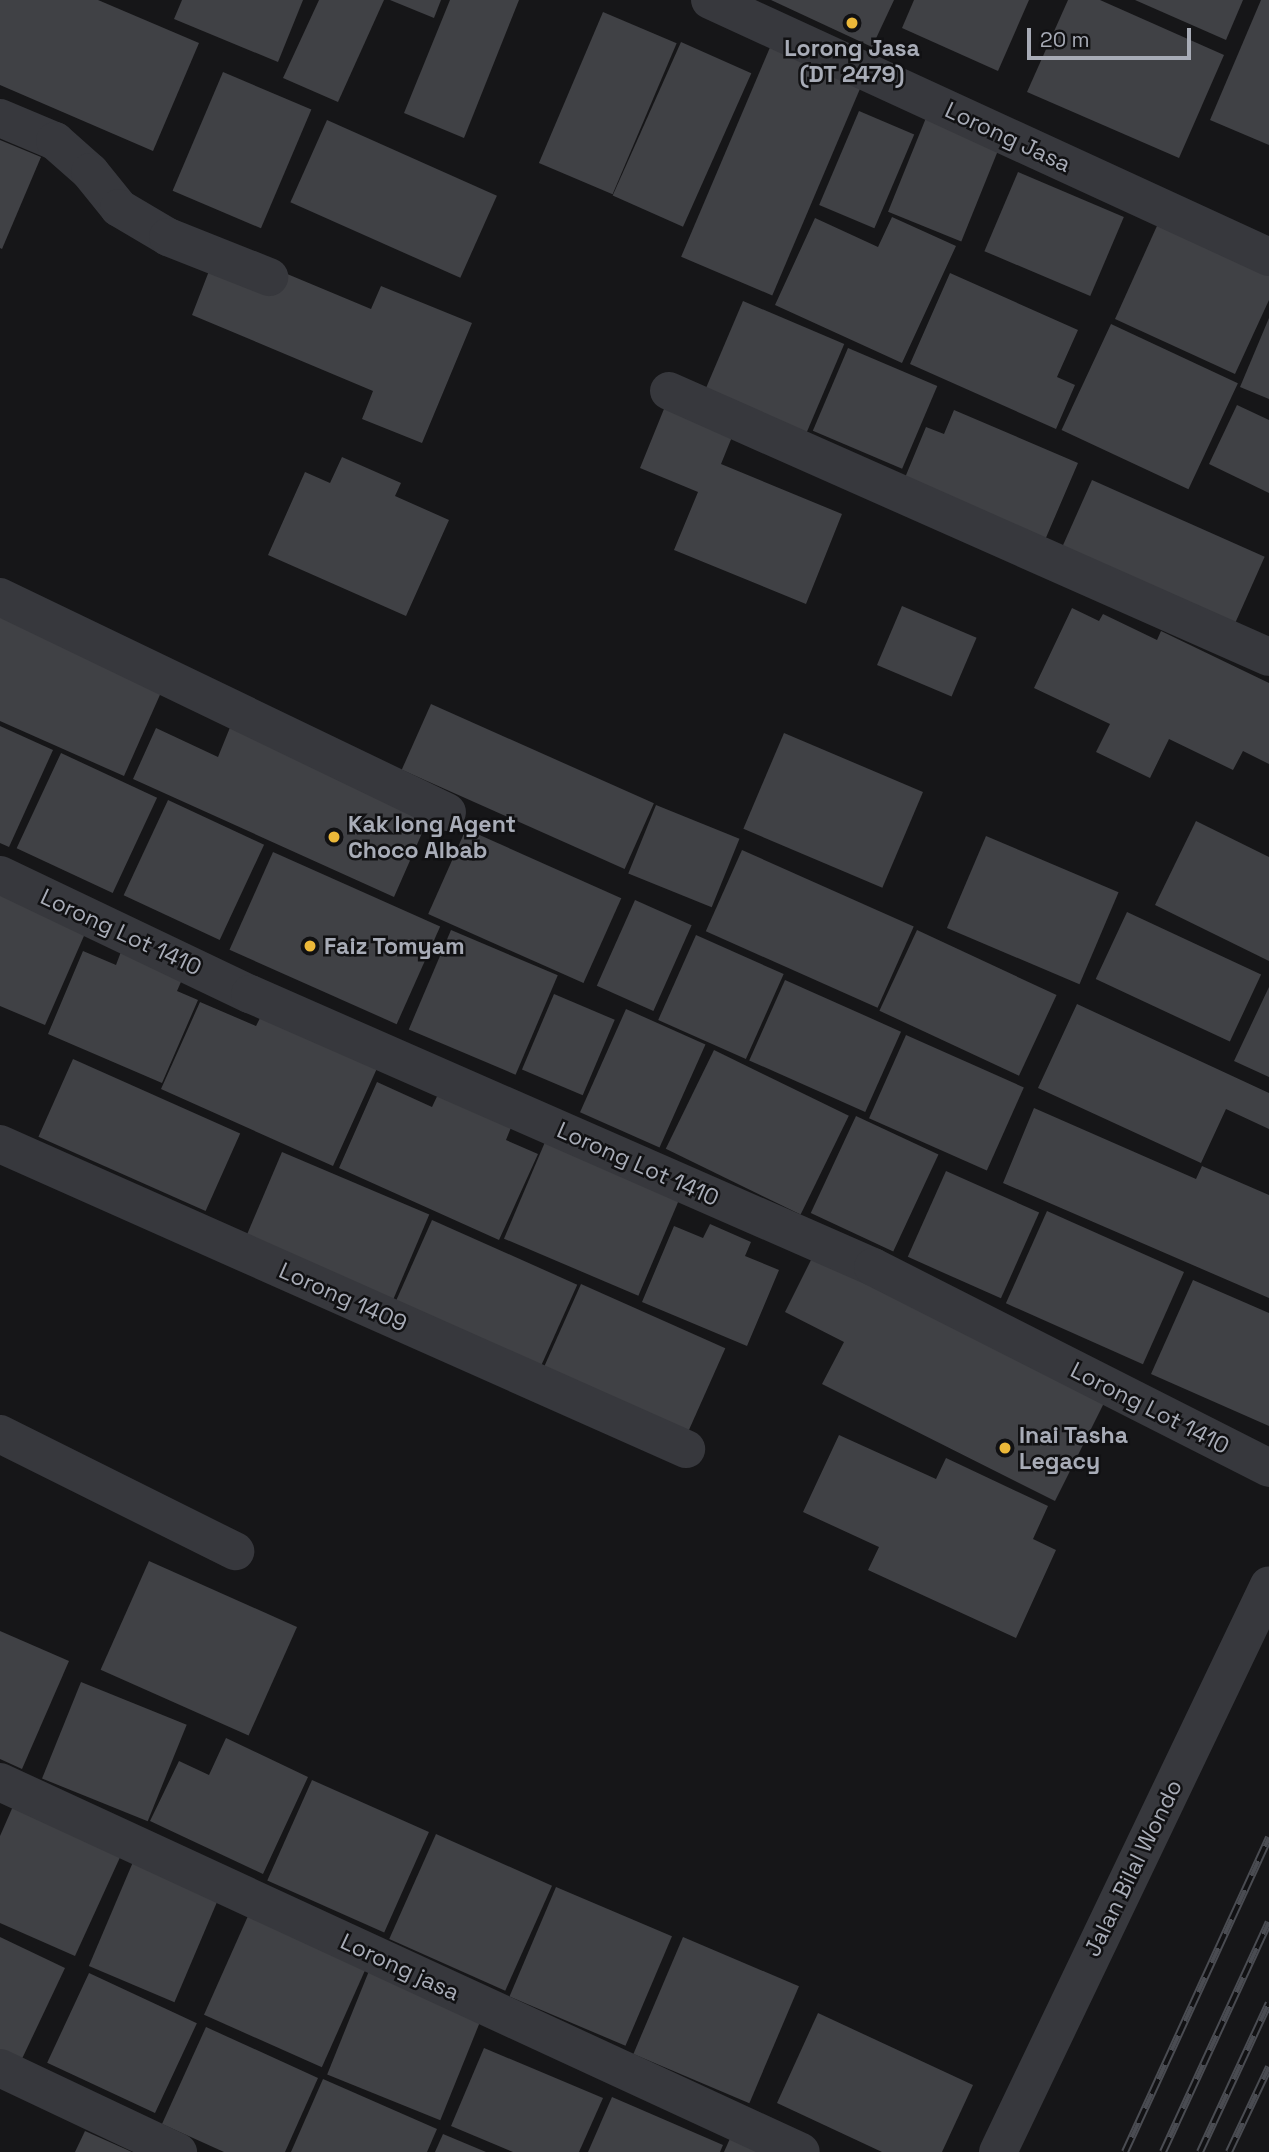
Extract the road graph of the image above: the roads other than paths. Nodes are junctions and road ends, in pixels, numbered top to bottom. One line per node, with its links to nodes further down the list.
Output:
1 (710, 0): 3 (street, Lorong Jasa)
2 (0, 118): 4 (street)
3 (1269, 257)
4 (269, 277)
5 (669, 391): 7 (street)
6 (0, 597): 8 (street)
7 (1269, 657)
8 (447, 813)
9 (0, 875): 13 (street, Lorong Lot 1410)
10 (0, 1143): 12 (street, Lorong 1409)
11 (0, 1434): 14 (street)
12 (686, 1449)
13 (1269, 1468)
14 (234, 1551)
15 (1269, 1585): 20 (street, Jalan Bilal Wondo)
16 (0, 1782): 19 (street, Lorong jasa)
17 (0, 2068): 18 (street)
18 (178, 2152)
19 (801, 2152)
20 (998, 2152)

